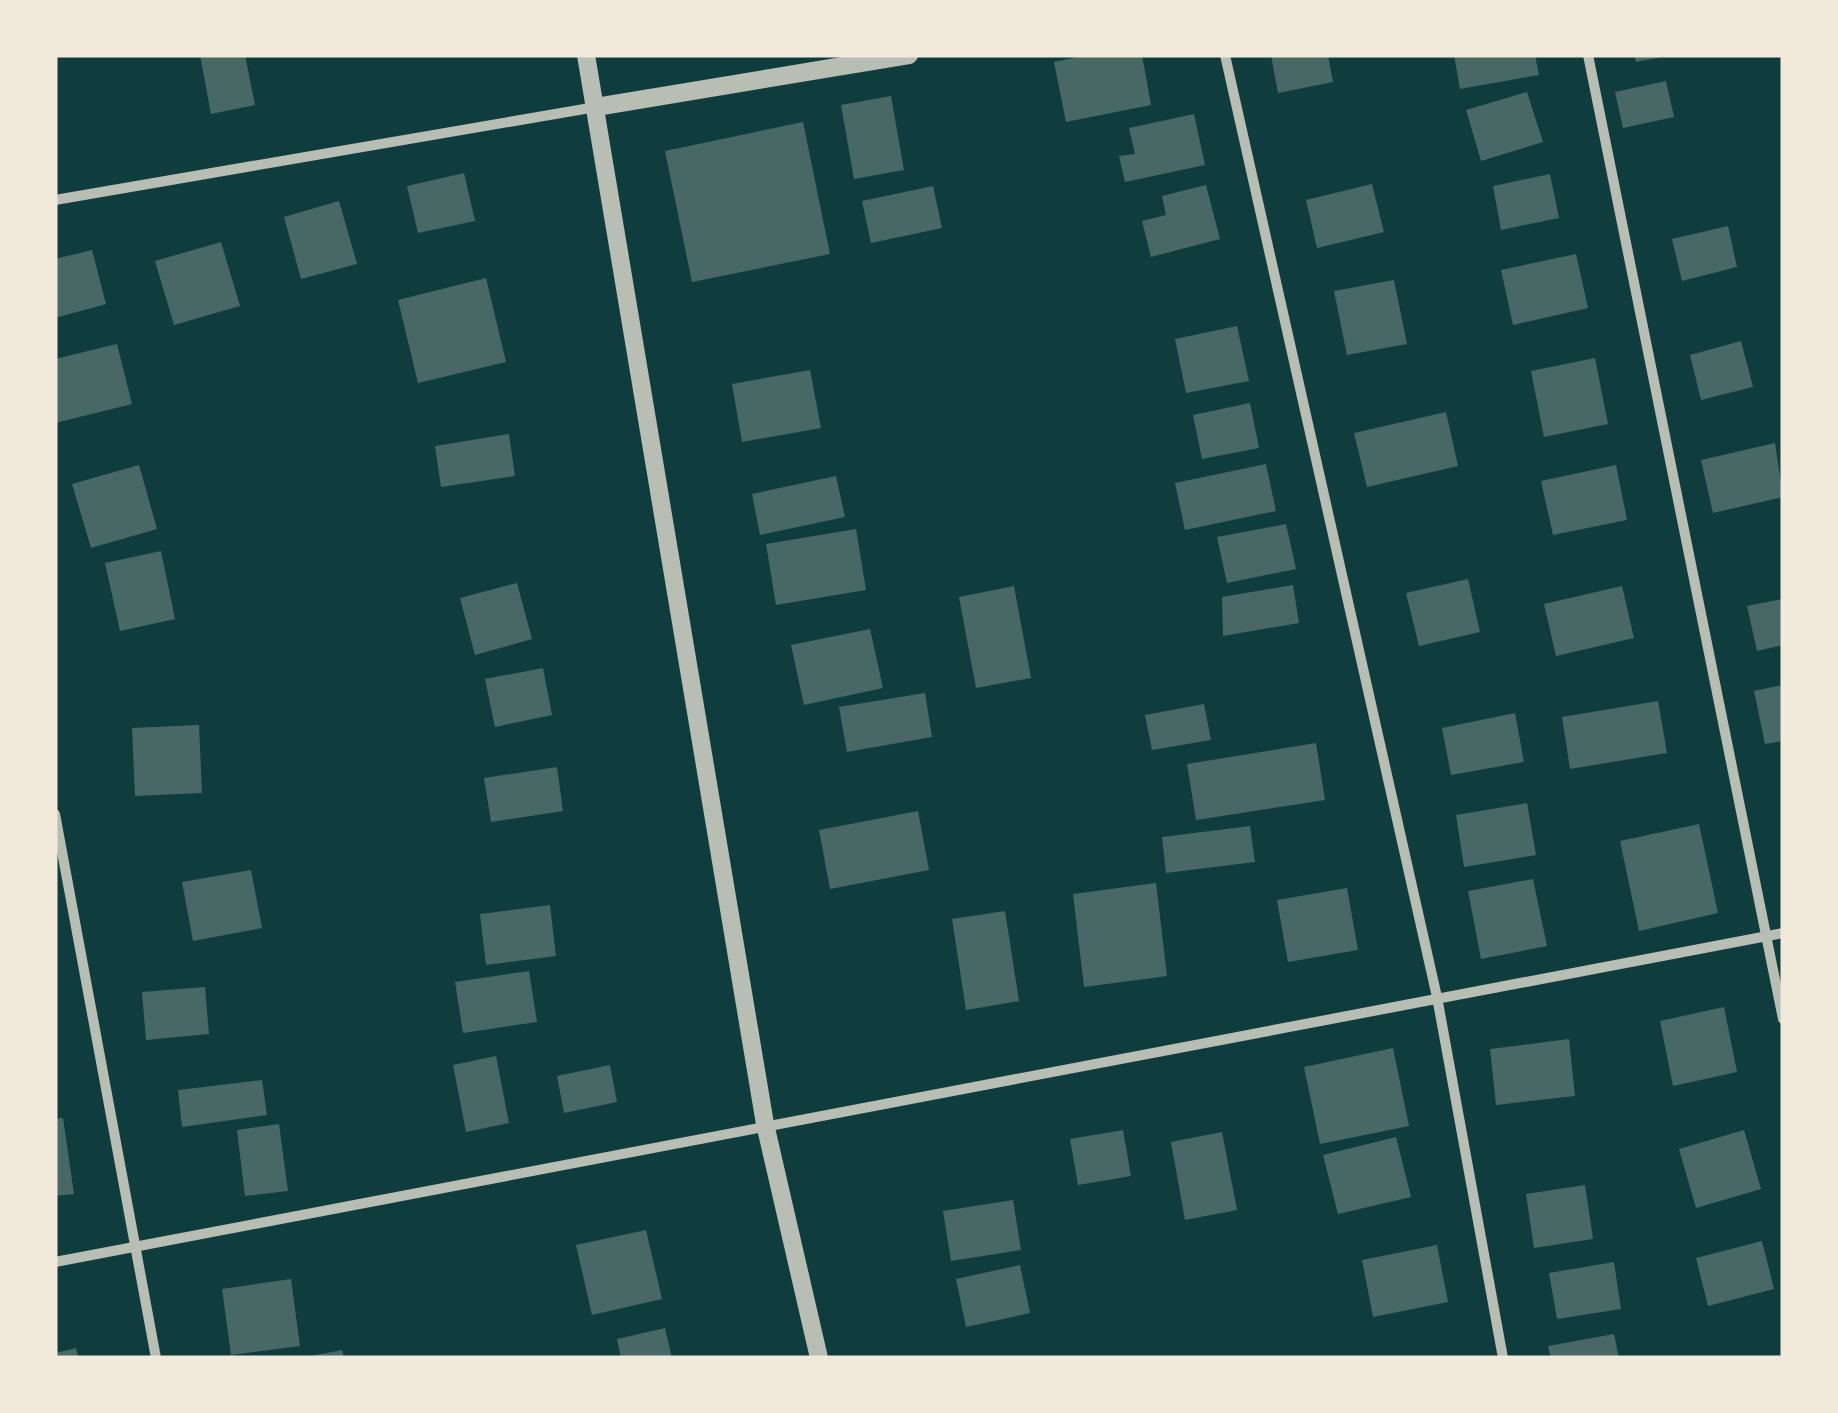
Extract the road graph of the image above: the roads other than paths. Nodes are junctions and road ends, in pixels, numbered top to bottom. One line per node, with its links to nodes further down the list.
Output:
1 (586, 55): 5 (street)
2 (909, 55): 5 (street)
3 (1225, 55): 10 (street)
4 (1588, 55): 9 (street)
5 (596, 107): 6 (street); 12 (street)
6 (55, 200)
7 (55, 814): 13 (street)
8 (1783, 933): 9 (street)
9 (1766, 935): 10 (street); 11 (street)
10 (1436, 997): 12 (street); 17 (street)
11 (1783, 1019)
12 (765, 1124): 13 (street); 16 (street)
13 (134, 1246): 14 (street); 15 (street)
14 (55, 1262)
15 (156, 1358)
16 (819, 1358)
17 (1504, 1358)

